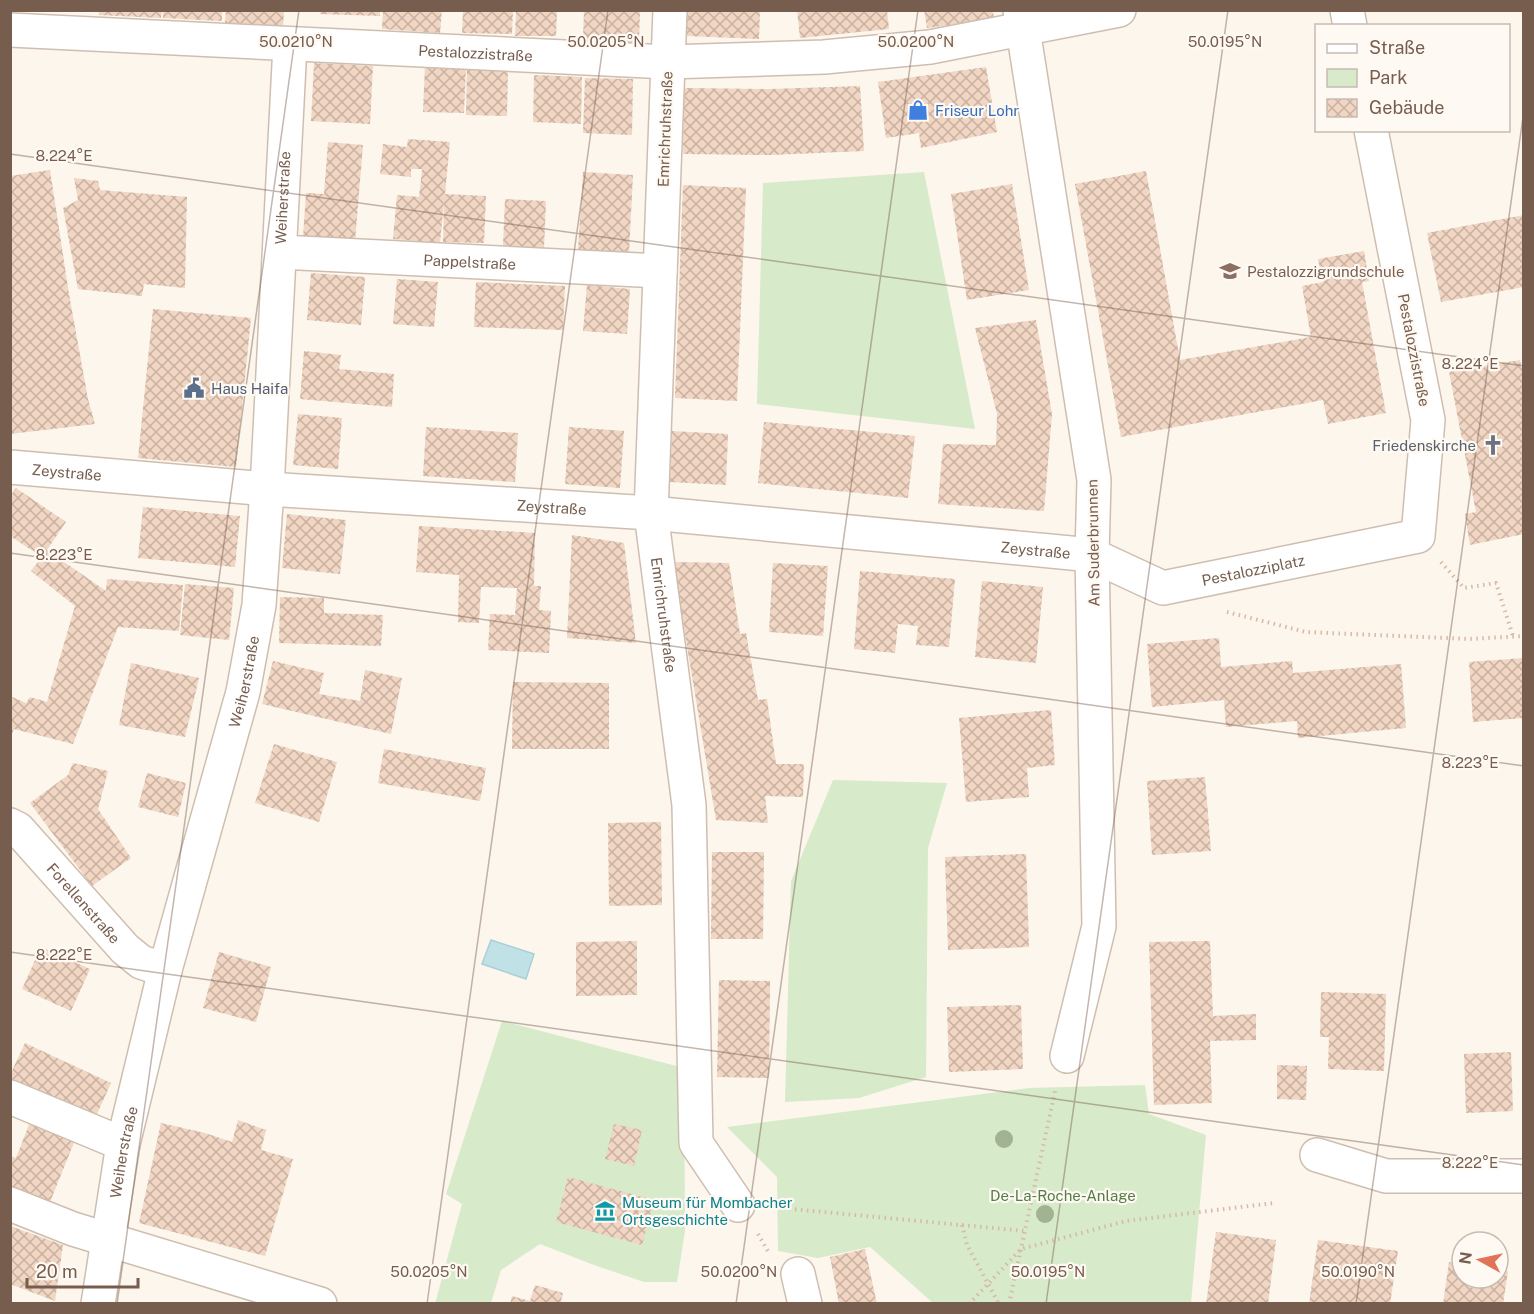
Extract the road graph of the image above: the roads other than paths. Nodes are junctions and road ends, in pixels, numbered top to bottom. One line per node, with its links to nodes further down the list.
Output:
1 (670, 10): 6 (street, Emrichruhstraße)
2 (1119, 10): 3 (street, Pestalozzistraße)
3 (1021, 20): 6 (street, Pestalozzistraße); 14 (street, Am Suderbrunnen)
4 (10, 30): 5 (street, Pestalozzistraße)
5 (290, 45): 6 (street, Pestalozzistraße); 8 (street, Weiherstraße)
6 (668, 62): 9 (street, Emrichruhstraße)
7 (1371, 132): 13 (street, Pestalozzistraße)
8 (280, 252): 9 (street, Pappelstraße); 11 (street, Weiherstraße)
9 (660, 271): 12 (street, Emrichruhstraße)
10 (10, 467): 11 (street, Zeystraße)
11 (267, 489): 12 (street, Zeystraße); 16 (street, Weiherstraße)
12 (651, 513): 14 (street, Zeystraße); 23 (street, Emrichruhstraße)
13 (1418, 536): 14 (street, Pestalozziplatz)
14 (1092, 555): 17 (street, Am Suderbrunnen)
15 (10, 825): 16 (street, Forellenstraße)
16 (165, 970): 19 (street, Weiherstraße)
17 (1062, 1069)
18 (10, 1097): 19 (street)
19 (123, 1144): 24 (street, Weiherstraße)
20 (1317, 1155): 21 (street)
21 (1524, 1176)
22 (10, 1204): 24 (street)
23 (738, 1205)
24 (107, 1239): 25 (street, Weiherstraße); 26 (street)
25 (98, 1304)
26 (320, 1304)

